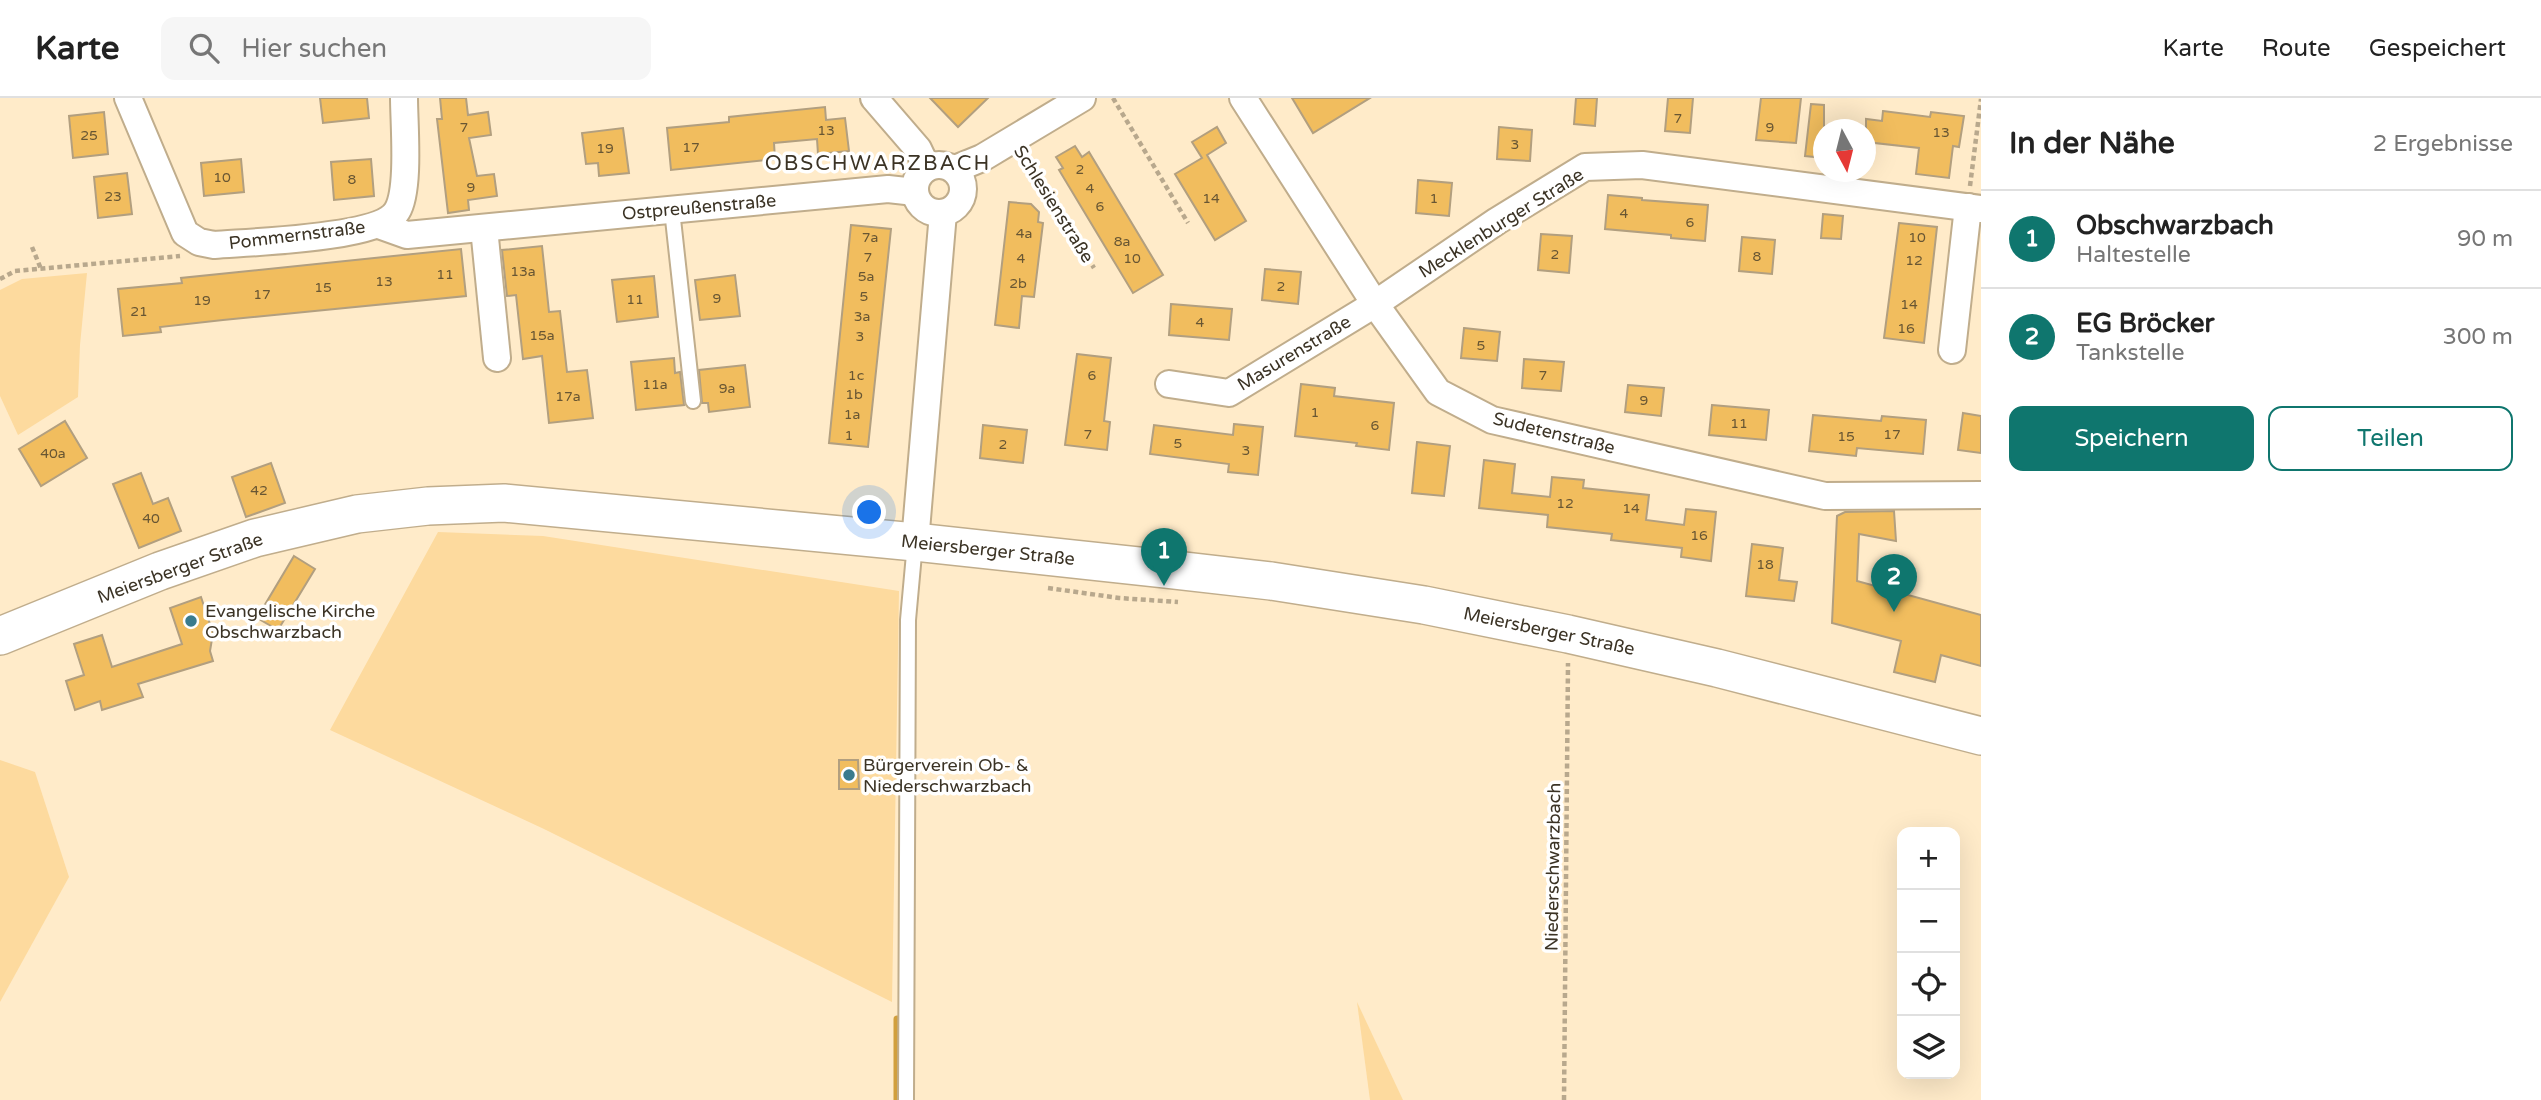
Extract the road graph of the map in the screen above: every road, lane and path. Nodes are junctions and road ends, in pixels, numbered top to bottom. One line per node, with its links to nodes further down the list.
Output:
1 (128, 98): 18 (street, Pommernstraße)
2 (404, 98): 16 (street, Pommernstraße)
3 (874, 98): 9 (street)
4 (1082, 98): 8 (street, Schlesienstraße)
5 (1113, 98): 15 (path)
6 (1243, 98): 23 (street, Sudetenstraße)
7 (1981, 99): 12 (path)
8 (1014, 139): 10 (street, Schlesienstraße); 20 (path, Schlesienstraße)
9 (927, 168): 10 (street); 11 (street)
10 (955, 169): 14 (street)
11 (915, 192): 13 (street, Ostpreußenstraße); 14 (street)
12 (1974, 208): 23 (street, Mecklenburger Straße); 24 (street)
13 (672, 210): 17 (street, Ostpreußenstraße); 27 (lane)
14 (943, 213): 29 (street)
15 (1188, 223)
16 (379, 225): 17 (street, Ostpreußenstraße); 18 (street, Pommernstraße)
17 (484, 228): 25 (street)
18 (214, 245): 21 (path)
19 (32, 247): 21 (path)
20 (1094, 268)
21 (41, 269): 22 (path)
22 (0, 279)
23 (1375, 304): 26 (street, Masurenstraße); 28 (street, Sudetenstraße)
24 (1952, 350)
25 (498, 358)
26 (1170, 384)
27 (693, 401)
28 (1981, 495)
29 (915, 541): 32 (main road, Meiersberger Straße); 34 (main road, Meiersberger Straße); 35 (lane)
30 (1044, 587): 31 (path)
31 (1190, 601)
32 (0, 636)
33 (1556, 658): 36 (path, Niederschwarzbach)
34 (1981, 736)
35 (906, 1100)
36 (1564, 1100)

